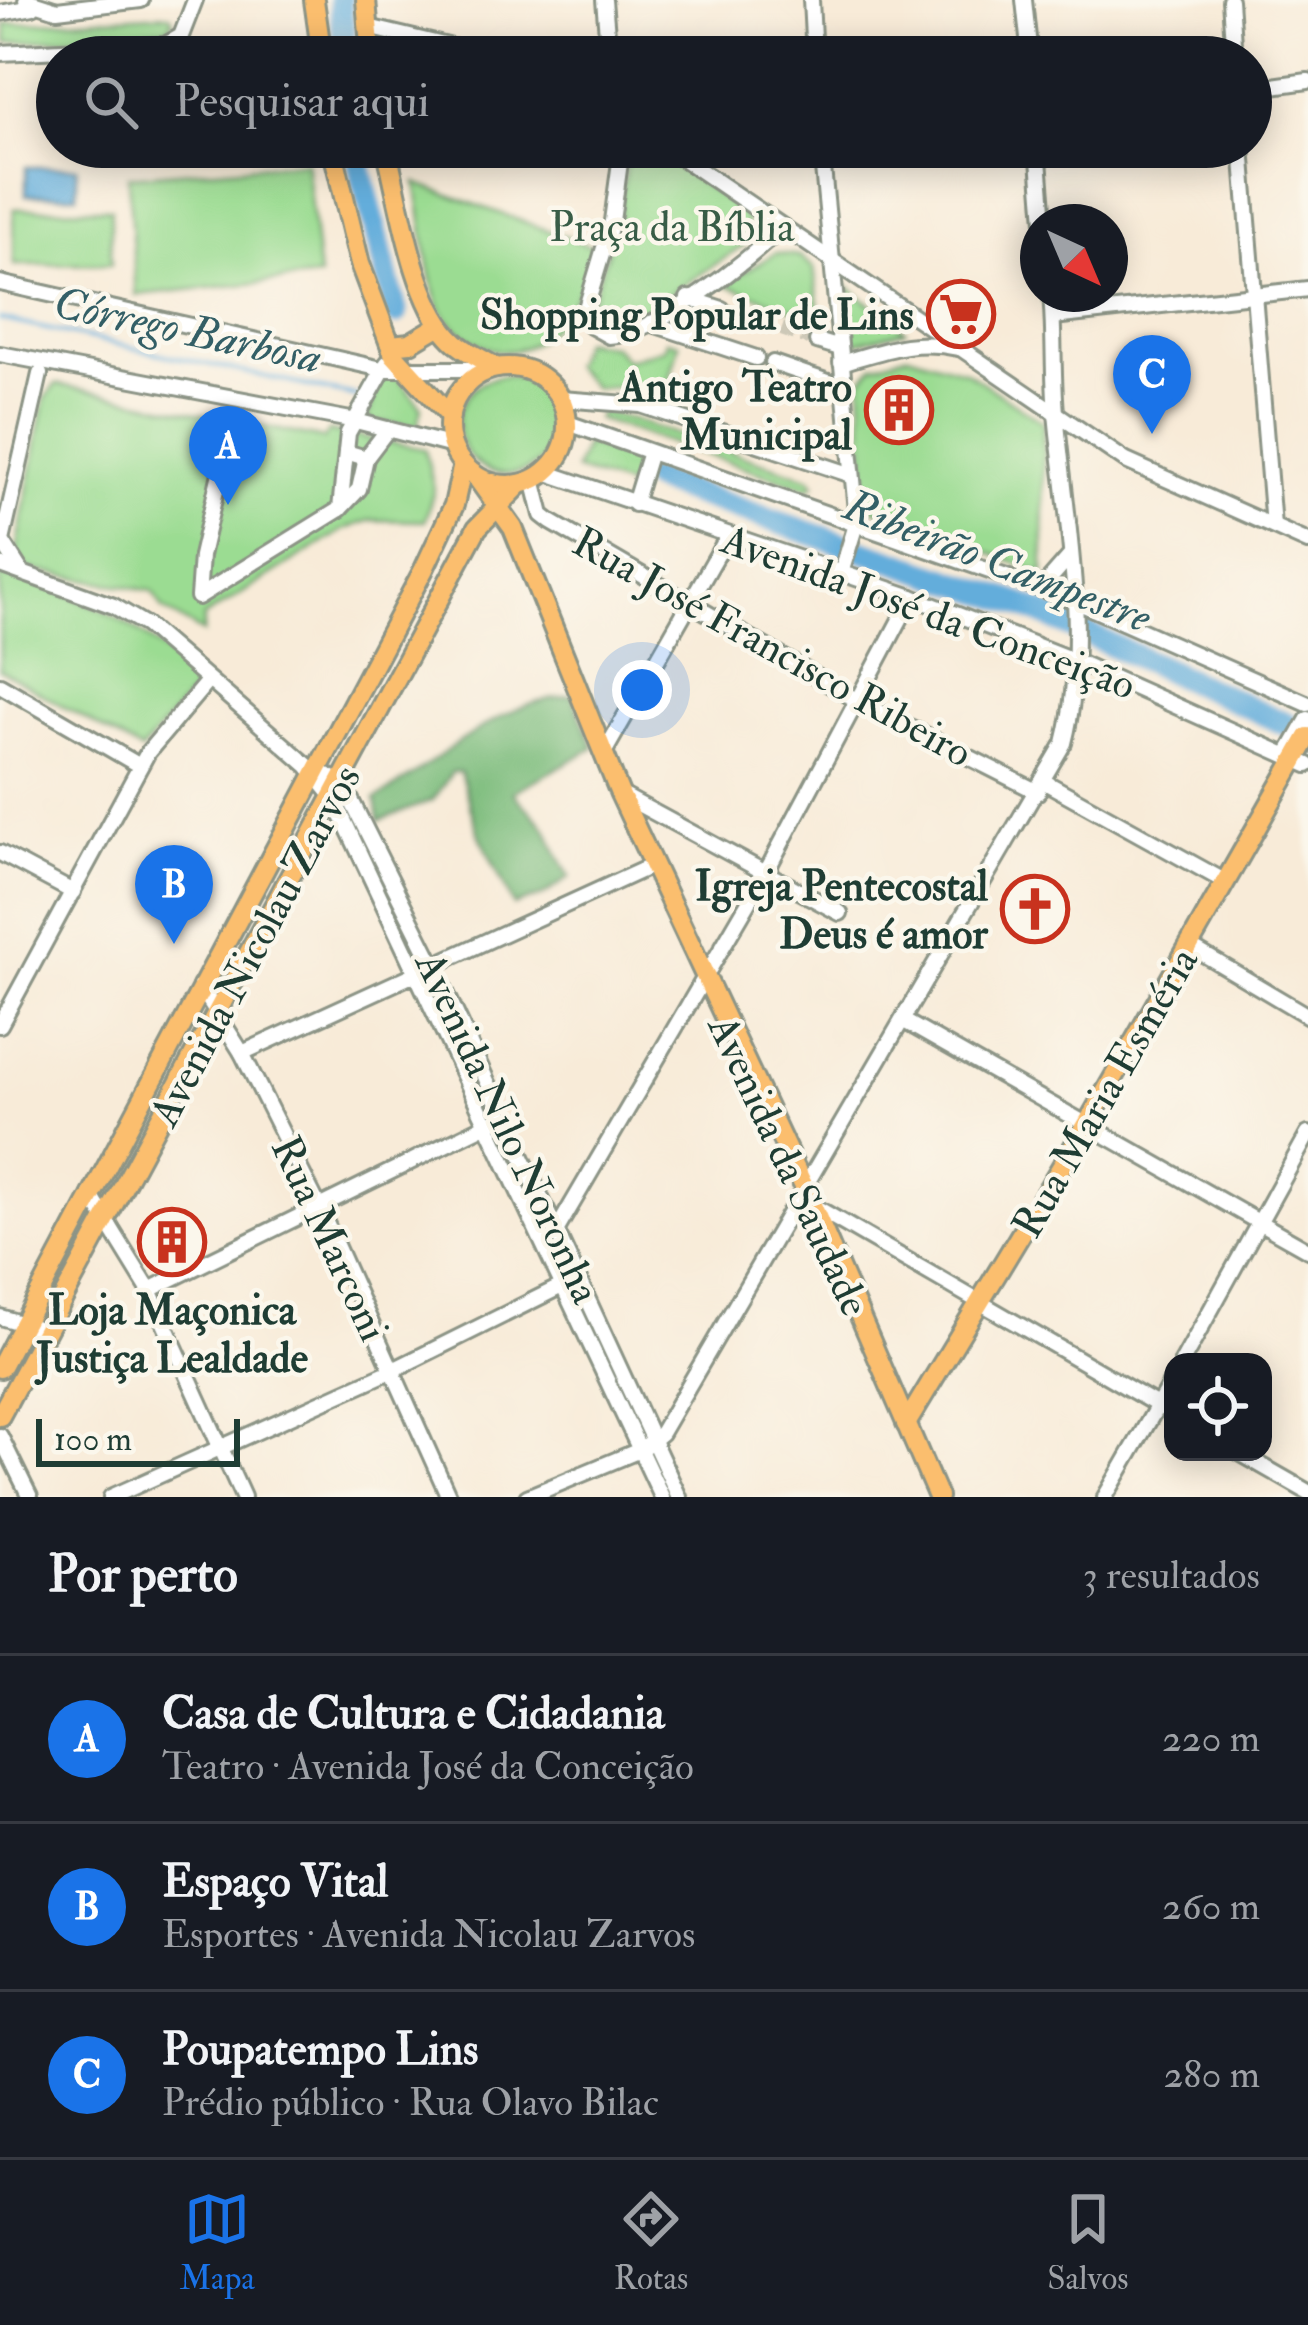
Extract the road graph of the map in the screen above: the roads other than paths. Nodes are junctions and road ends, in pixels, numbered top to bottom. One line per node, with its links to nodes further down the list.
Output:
1 (141, 0): 9 (street)
2 (195, 0): 12 (street)
3 (314, 0): 13 (main road)
4 (366, 0): 11 (main road)
5 (604, 0): 16 (street)
6 (811, 0): 17 (street)
7 (1024, 0): 18 (street)
8 (1230, 0): 19 (street)
9 (30, 3): 10 (street)
10 (0, 13)
11 (368, 27): 14 (main road); 15 (street)
12 (182, 36)
13 (319, 36)
14 (369, 36)
15 (406, 36)
16 (607, 36)
17 (813, 36)
18 (1028, 36)
19 (1233, 36)
20 (36, 51): 21 (street)
21 (2, 53)
22 (1308, 81): 23 (street)
23 (1272, 86)
24 (337, 168): 48 (main road)
25 (391, 168): 42 (main road)
26 (619, 168): 41 (street)
27 (696, 168): 32 (street)
28 (823, 168): 33 (street)
29 (1040, 168): 31 (street)
30 (1244, 168): 36 (street)
31 (1043, 204)
32 (782, 228): 33 (street); 37 (street)
33 (831, 261): 44 (street); 46 (street)
34 (0, 283): 48 (street)
35 (1308, 290): 36 (street)
36 (1257, 296): 40 (street); 72 (street)
37 (688, 298): 38 (street); 41 (street)
38 (722, 309)
39 (1053, 312): 40 (street)
40 (1053, 316): 54 (street)
41 (650, 323): 47 (street)
42 (440, 325): 48 (main road); 50 (main road)
43 (817, 341): 46 (street)
44 (970, 351): 46 (street); 54 (street)
45 (0, 354): 56 (street)
46 (840, 356): 52 (street)
47 (756, 358)
48 (392, 359): 50 (street); 55 (main road); 56 (street)
49 (773, 364): 52 (street)
50 (493, 369): 53 (main road); 55 (main road)
51 (40, 374): 79 (street)
52 (843, 387): 65 (street)
53 (562, 399): 57 (main road); 65 (street)
54 (1056, 415): 72 (street); 76 (street)
55 (450, 416): 60 (main road)
56 (356, 421): 58 (street); 61 (street)
57 (568, 422): 62 (street, Avenida José da Conceição); 66 (main road)
58 (388, 430): 60 (street); 63 (street)
59 (228, 438): 71 (street)
60 (453, 446): 64 (main road)
61 (346, 452): 63 (street); 67 (street)
62 (649, 455): 70 (street); 73 (street, Avenida José da Conceição)
63 (366, 458): 68 (street)
64 (469, 470): 66 (main road); 69 (main road, Avenida da Saudade); 93 (main road, Avenida Nicolau Zarvos)
65 (852, 475): 73 (street)
66 (533, 478): 69 (main road, Avenida Nicolau Zarvos); 70 (street, Avenida José da Conceição); 82 (street, Rua José Francisco Ribeiro)
67 (339, 490): 68 (street); 71 (street)
68 (355, 496): 71 (street)
69 (498, 504): 91 (main road, Avenida da Saudade); 95 (main road, Avenida Nicolau Zarvos)
70 (634, 504): 74 (street, Avenida José da Conceição)
71 (340, 509)
72 (1273, 526): 75 (street)
73 (856, 527): 77 (street); 80 (street, Avenida José da Conceição)
74 (728, 536): 77 (street, Avenida José da Conceição); 82 (street)
75 (1308, 542)
76 (1070, 556): 80 (street); 83 (street)
77 (845, 564): 81 (street, Avenida José da Conceição)
78 (0, 565): 79 (street, Avenida Nilo Noronha)
79 (21, 572): 85 (street, Avenida Nilo Noronha)
80 (1041, 589): 83 (street, Avenida José da Conceição)
81 (913, 597): 84 (street, Avenida José da Conceição); 87 (street)
82 (691, 607): 87 (street, Rua José Francisco Ribeiro); 91 (street)
83 (1074, 607): 84 (street); 88 (street, Avenida José da Conceição)
84 (1073, 654): 90 (street, Avenida José da Conceição); 94 (street)
85 (207, 682): 92 (street); 93 (street, Avenida Nilo Noronha)
86 (0, 685): 92 (street)
87 (858, 701): 94 (street, Rua José Francisco Ribeiro); 99 (street)
88 (1308, 704)
89 (1308, 719): 90 (street)
90 (1299, 752): 100 (main road, Rua Maria Esméria)
91 (604, 753): 96 (main road, Avenida da Saudade)
92 (140, 766): 101 (street)
93 (315, 771): 95 (street, Avenida Nilo Noronha); 107 (main road, Avenida Nicolau Zarvos)
94 (1041, 786): 100 (street, Rua José Francisco Ribeiro); 111 (street)
95 (336, 790): 104 (street, Avenida Nilo Noronha); 105 (street, Avenida Nilo Noronha); 108 (main road, Avenida Nicolau Zarvos)
96 (620, 794): 98 (main road, Avenida da Saudade); 99 (street)
97 (0, 853): 101 (street)
98 (651, 866): 104 (street); 106 (main road, Avenida da Saudade)
99 (764, 876): 102 (street); 106 (street)
100 (1224, 881): 103 (main road, Rua Maria Esméria)
101 (73, 892): 110 (street)
102 (840, 913)
103 (1188, 945): 109 (street); 114 (main road, Rua Maria Esméria)
104 (434, 966): 105 (street); 113 (street, Avenida Nilo Noronha)
105 (417, 974): 112 (street); 113 (street, Avenida Nilo Noronha)
106 (703, 974): 117 (main road, Avenida da Saudade); 121 (street)
107 (200, 986): 108 (street, Rua Marconi); 116 (main road, Avenida Nicolau Zarvos)
108 (218, 1010): 112 (street, Rua Marconi); 119 (main road, Avenida Nicolau Zarvos)
109 (1308, 1016)
110 (2, 1017)
111 (904, 1021): 114 (street); 117 (street)
112 (242, 1053): 118 (street, Rua Marconi)
113 (494, 1120): 118 (street); 121 (street, Avenida Nilo Noronha); 122 (street, Avenida Nilo Noronha)
114 (1086, 1126): 120 (street); 127 (main road, Rua Maria Esméria)
115 (1308, 1134): 120 (street)
116 (90, 1194): 119 (street); 129 (main road, Avenida Nicolau Zarvos)
117 (809, 1198): 127 (street); 139 (main road, Avenida da Saudade); 141 (street)
118 (320, 1207): 126 (street); 133 (street, Rua Marconi)
119 (107, 1218): 126 (street); 130 (main road, Avenida Nicolau Zarvos)
120 (1259, 1221): 123 (street); 131 (street)
121 (558, 1229): 122 (street); 124 (street, Avenida Nilo Noronha)
122 (545, 1246): 125 (street, Avenida Nilo Noronha)
123 (1308, 1250)
124 (581, 1278): 125 (street); 141 (street, Avenida Nilo Noronha)
125 (563, 1284): 133 (street); 143 (street, Avenida Nilo Noronha)
126 (148, 1290): 142 (street)
127 (982, 1301): 136 (street); 139 (main road, Rua Maria Esméria)
128 (0, 1317): 129 (street)
129 (23, 1328): 130 (street); 132 (main road, Avenida Nicolau Zarvos)
130 (47, 1331): 134 (main road, Avenida Nicolau Zarvos)
131 (1187, 1353)
132 (1, 1366): 134 (main road)
133 (393, 1370): 142 (street); 150 (street, Rua Marconi)
134 (18, 1384): 138 (main road, Avenida Nicolau Zarvos)
135 (1164, 1395): 136 (street)
136 (1158, 1406): 137 (street); 154 (street)
137 (1164, 1409)
138 (0, 1416)
139 (906, 1424): 146 (main road, Avenida da Saudade)
140 (0, 1436): 147 (street)
141 (655, 1441): 143 (street); 153 (street, Avenida Nilo Noronha)
142 (221, 1444): 148 (street); 149 (street)
143 (640, 1450): 151 (street); 152 (street, Avenida Nilo Noronha)
144 (1254, 1461): 145 (street)
145 (1308, 1492)
146 (936, 1496)
147 (30, 1497)
148 (111, 1497)
149 (243, 1497)
150 (449, 1497)
151 (526, 1497)
152 (662, 1497)
153 (680, 1497)
154 (1105, 1497)

